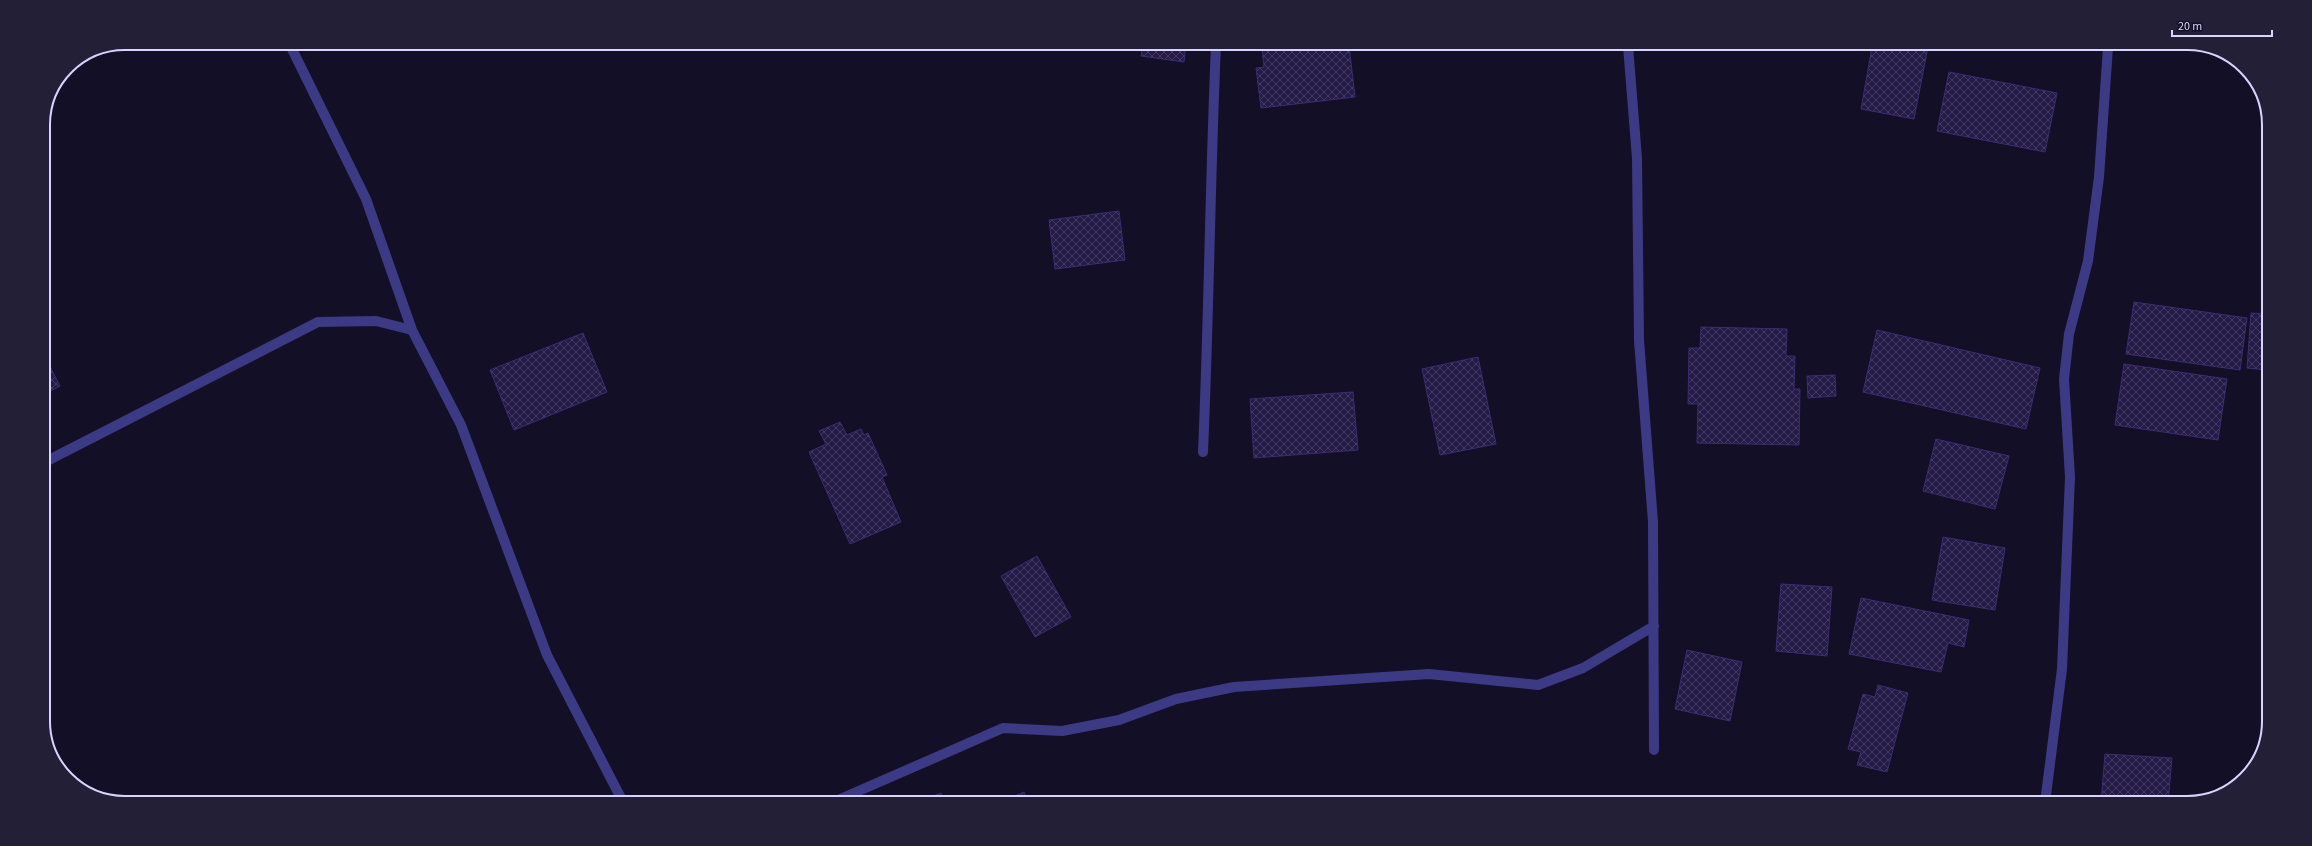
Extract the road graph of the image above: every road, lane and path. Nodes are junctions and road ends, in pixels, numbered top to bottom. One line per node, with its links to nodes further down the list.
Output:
1 (292, 50): 5 (street)
2 (1216, 50): 6 (street)
3 (1628, 50): 8 (street)
4 (2108, 50): 12 (street)
5 (412, 330): 7 (street); 10 (street)
6 (1203, 452)
7 (50, 459)
8 (1654, 626): 9 (street); 11 (street)
9 (1654, 750)
10 (620, 796)
11 (847, 796)
12 (2046, 796)

